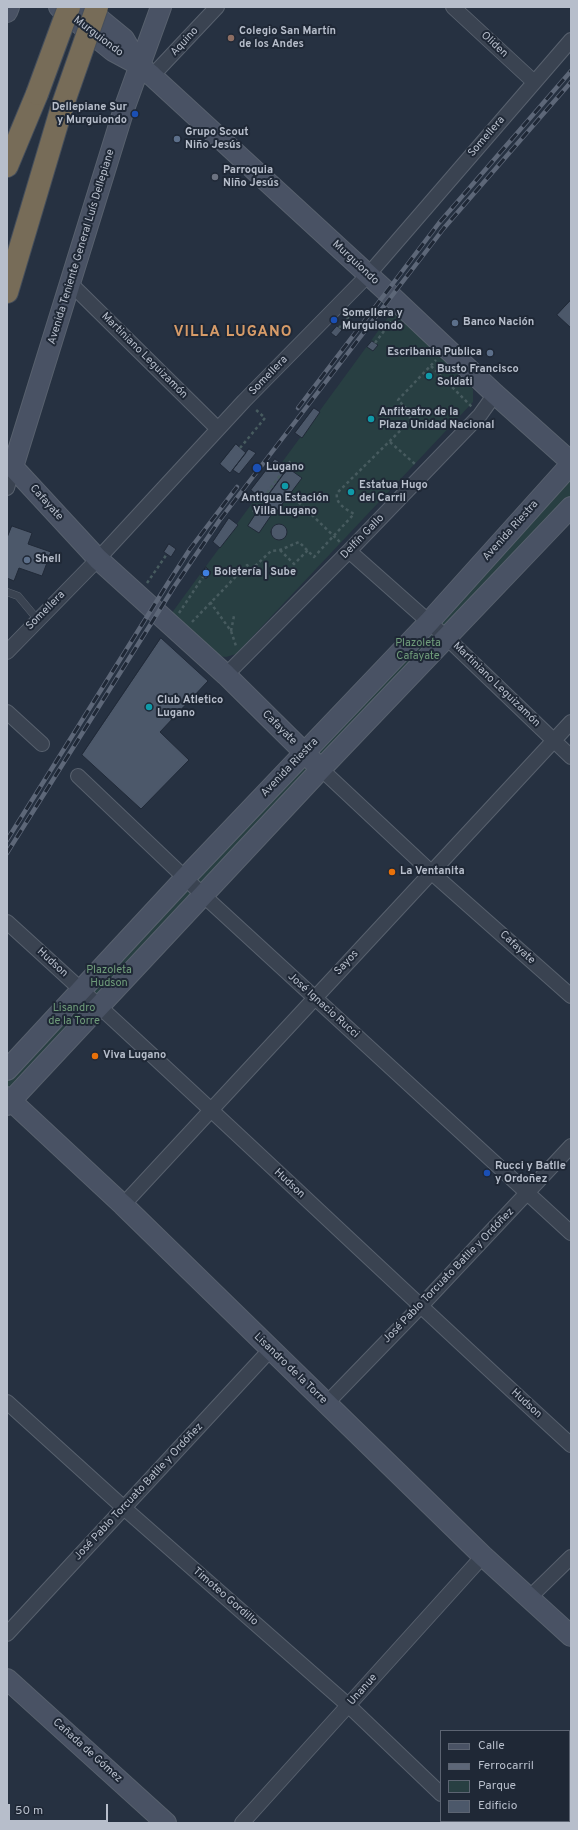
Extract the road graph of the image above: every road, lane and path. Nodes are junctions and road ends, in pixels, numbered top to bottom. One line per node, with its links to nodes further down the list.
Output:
1 (9, 7): 9 (street)
2 (59, 7): 11 (street, Murguiondo)
3 (69, 7): 13 (highway, bridge)
4 (85, 7): 11 (street, Murguiondo)
5 (97, 7): 16 (highway, bridge)
6 (161, 7): 11 (street, Avenida Teniente General Luís Dellepiane)
7 (217, 7): 11 (street, Aquino)
8 (453, 7): 12 (street, Oliden)
9 (7, 12)
10 (571, 40): 12 (street, Somellera)
11 (146, 70): 14 (street, Murguiondo); 15 (street, Avenida Teniente General Luís Dellepiane)
12 (534, 82): 14 (street, Somellera)
13 (7, 166)
14 (368, 274): 17 (street, Murguiondo); 22 (street, Somellera)
15 (71, 284): 24 (street, Martiniano Leguizamón); 29 (street, Avenida Teniente General Luís Dellepiane)
16 (7, 292)
17 (402, 307): 18 (path); 19 (street, Murguiondo)
18 (375, 343)
19 (447, 348): 20 (path); 21 (street, Murguiondo)
20 (431, 366): 23 (path); 25 (path)
21 (495, 394): 23 (street, Delfín Gallo); 28 (street, Murguiondo)
22 (244, 401): 24 (street, Somellera); 26 (path)
23 (480, 415): 30 (street, Delfín Gallo)
24 (218, 429): 40 (street, Somellera)
25 (390, 442): 30 (path); 35 (path)
26 (240, 448)
27 (292, 459): 34 (path)
28 (571, 463): 47 (street, Avenida Riestra)
29 (14, 467): 31 (street, Avenida Teniente General Luís Dellepiane); 40 (street, Cafayate)
30 (424, 473): 38 (street, Delfín Gallo)
31 (7, 488)
32 (290, 494): 35 (path)
33 (571, 507): 50 (street, Avenida Riestra)
34 (253, 512)
35 (334, 536): 37 (path); 38 (path)
36 (280, 550): 37 (path); 37 (path); 44 (path)
37 (308, 550)
38 (349, 551): 47 (street, Martiniano Leguizamón); 52 (street, Delfín Gallo)
39 (167, 554): 43 (path)
40 (98, 560): 43 (street, Cafayate); 46 (street, Somellera)
41 (204, 577): 48 (path)
42 (7, 592): 46 (lane)
43 (139, 596): 48 (street, Cafayate)
44 (210, 602): 48 (path); 49 (path)
45 (234, 616): 49 (path)
46 (38, 620): 51 (street, Somellera)
47 (429, 622): 50 (street, Martiniano Leguizamón); 58 (street, Avenida Riestra)
48 (176, 630): 53 (street, Cafayate)
49 (231, 631): 52 (path)
50 (447, 638): 56 (street, Martiniano Leguizamón); 60 (street, Avenida Riestra)
51 (7, 652)
52 (241, 659): 53 (street, Delfín Gallo)
53 (226, 675): 58 (street, Cafayate)
54 (7, 712): 57 (street)
55 (571, 722): 56 (street, Sayos)
56 (554, 740): 59 (street, Martiniano Leguizamón); 62 (street, Sayos)
57 (42, 744)
58 (304, 752): 60 (street, Cafayate); 63 (street, Avenida Riestra)
59 (571, 756)
60 (321, 769): 62 (street, Cafayate); 64 (street, Avenida Riestra)
61 (78, 776): 63 (street, José Ignacio Rucci)
62 (431, 872): 67 (street, Cafayate); 68 (street, Sayos)
63 (185, 878): 64 (street, José Ignacio Rucci); 66 (street, Avenida Riestra)
64 (203, 895): 68 (street, José Ignacio Rucci); 69 (street, Avenida Riestra)
65 (7, 922): 66 (street, Hudson)
66 (81, 989): 69 (street, Hudson); 70 (street, Avenida Riestra)
67 (571, 996)
68 (314, 998): 72 (street, Sayos); 74 (street, José Ignacio Rucci)
69 (99, 1007): 71 (street, Avenida Riestra); 72 (street, Hudson)
70 (7, 1070)
71 (8, 1101): 75 (street, Lisandro de la Torre)
72 (211, 1110): 75 (street, Sayos); 77 (street, Hudson)
73 (571, 1146): 74 (street, José Pablo Torcuato Batlle y Ordóñez)
74 (528, 1193): 76 (street, José Ignacio Rucci); 77 (street, José Pablo Torcuato Batlle y Ordóñez)
75 (123, 1205): 78 (street, Lisandro de la Torre)
76 (571, 1233)
77 (420, 1307): 80 (street, José Pablo Torcuato Batlle y Ordóñez); 81 (street, Hudson)
78 (270, 1350): 80 (street, Lisandro de la Torre); 82 (street, José Pablo Torcuato Batlle y Ordóñez)
79 (7, 1402): 82 (street, Timoteo Gordillo)
80 (326, 1404): 83 (street, Lisandro de la Torre)
81 (571, 1445)
82 (124, 1508): 86 (street, José Pablo Torcuato Batlle y Ordóñez); 89 (street, Timoteo Gordillo)
83 (483, 1556): 85 (street, Lisandro de la Torre); 89 (street, Unanue)
84 (571, 1557): 85 (street)
85 (529, 1598): 87 (street, Lisandro de la Torre)
86 (7, 1634)
87 (571, 1636)
88 (7, 1679): 91 (street, Cañada de Gómez)
89 (349, 1706): 90 (street, Timoteo Gordillo); 92 (street, Unanue)
90 (440, 1793)
91 (166, 1823)
92 (242, 1823)

